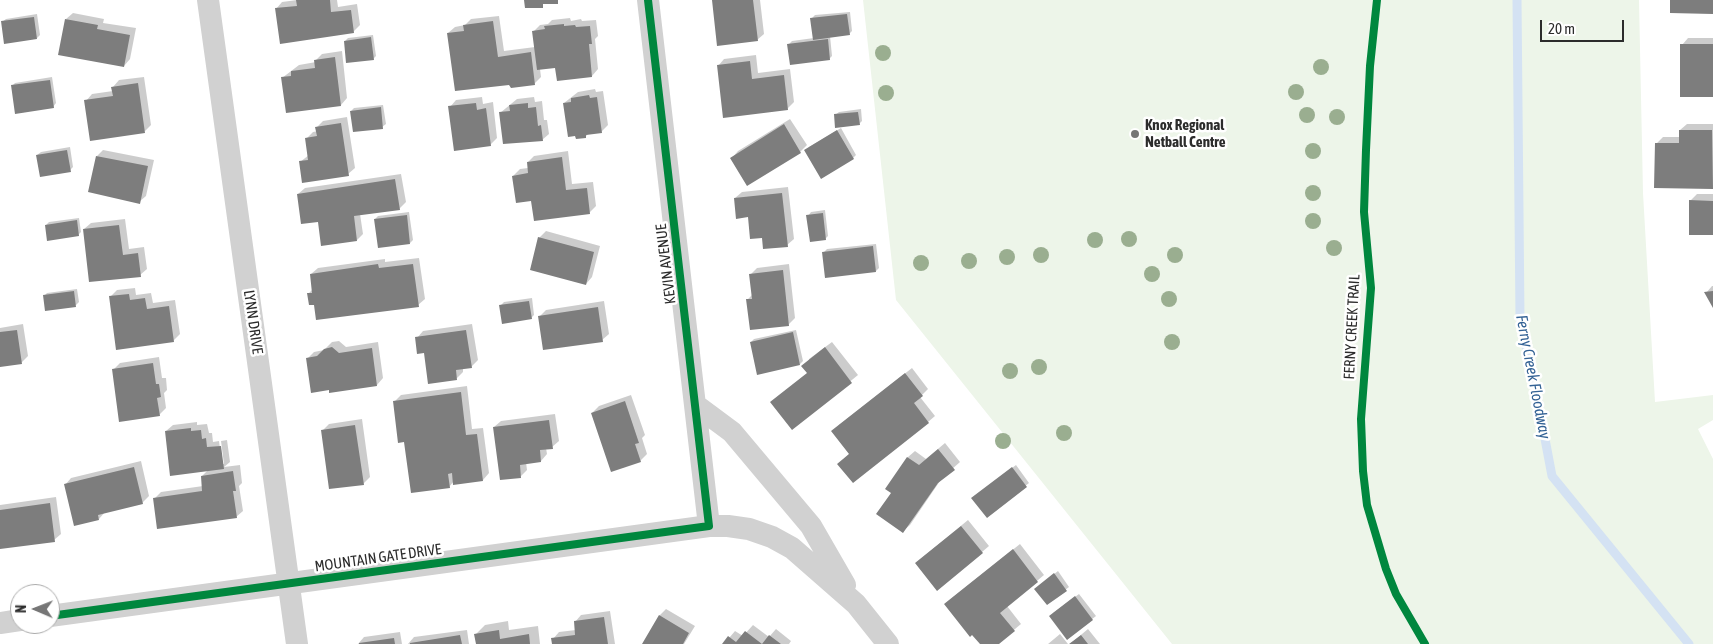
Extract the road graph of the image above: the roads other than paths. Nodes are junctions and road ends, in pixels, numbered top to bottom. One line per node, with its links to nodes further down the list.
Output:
1 (208, 0): 5 (street, LYNN DRIVE)
2 (648, 0): 3 (street, KEVIN AVENUE)
3 (697, 406): 4 (street, KEVIN AVENUE); 6 (street)
4 (710, 526): 5 (street, MOUNTAIN GATE DRIVE); 6 (street, MOUNTAIN GATE DRIVE)
5 (288, 584): 7 (street, MOUNTAIN GATE DRIVE); 8 (street, LYNN DRIVE)
6 (856, 604): 9 (street, MOUNTAIN GATE DRIVE)
7 (60, 615)
8 (297, 644)
9 (888, 644)

